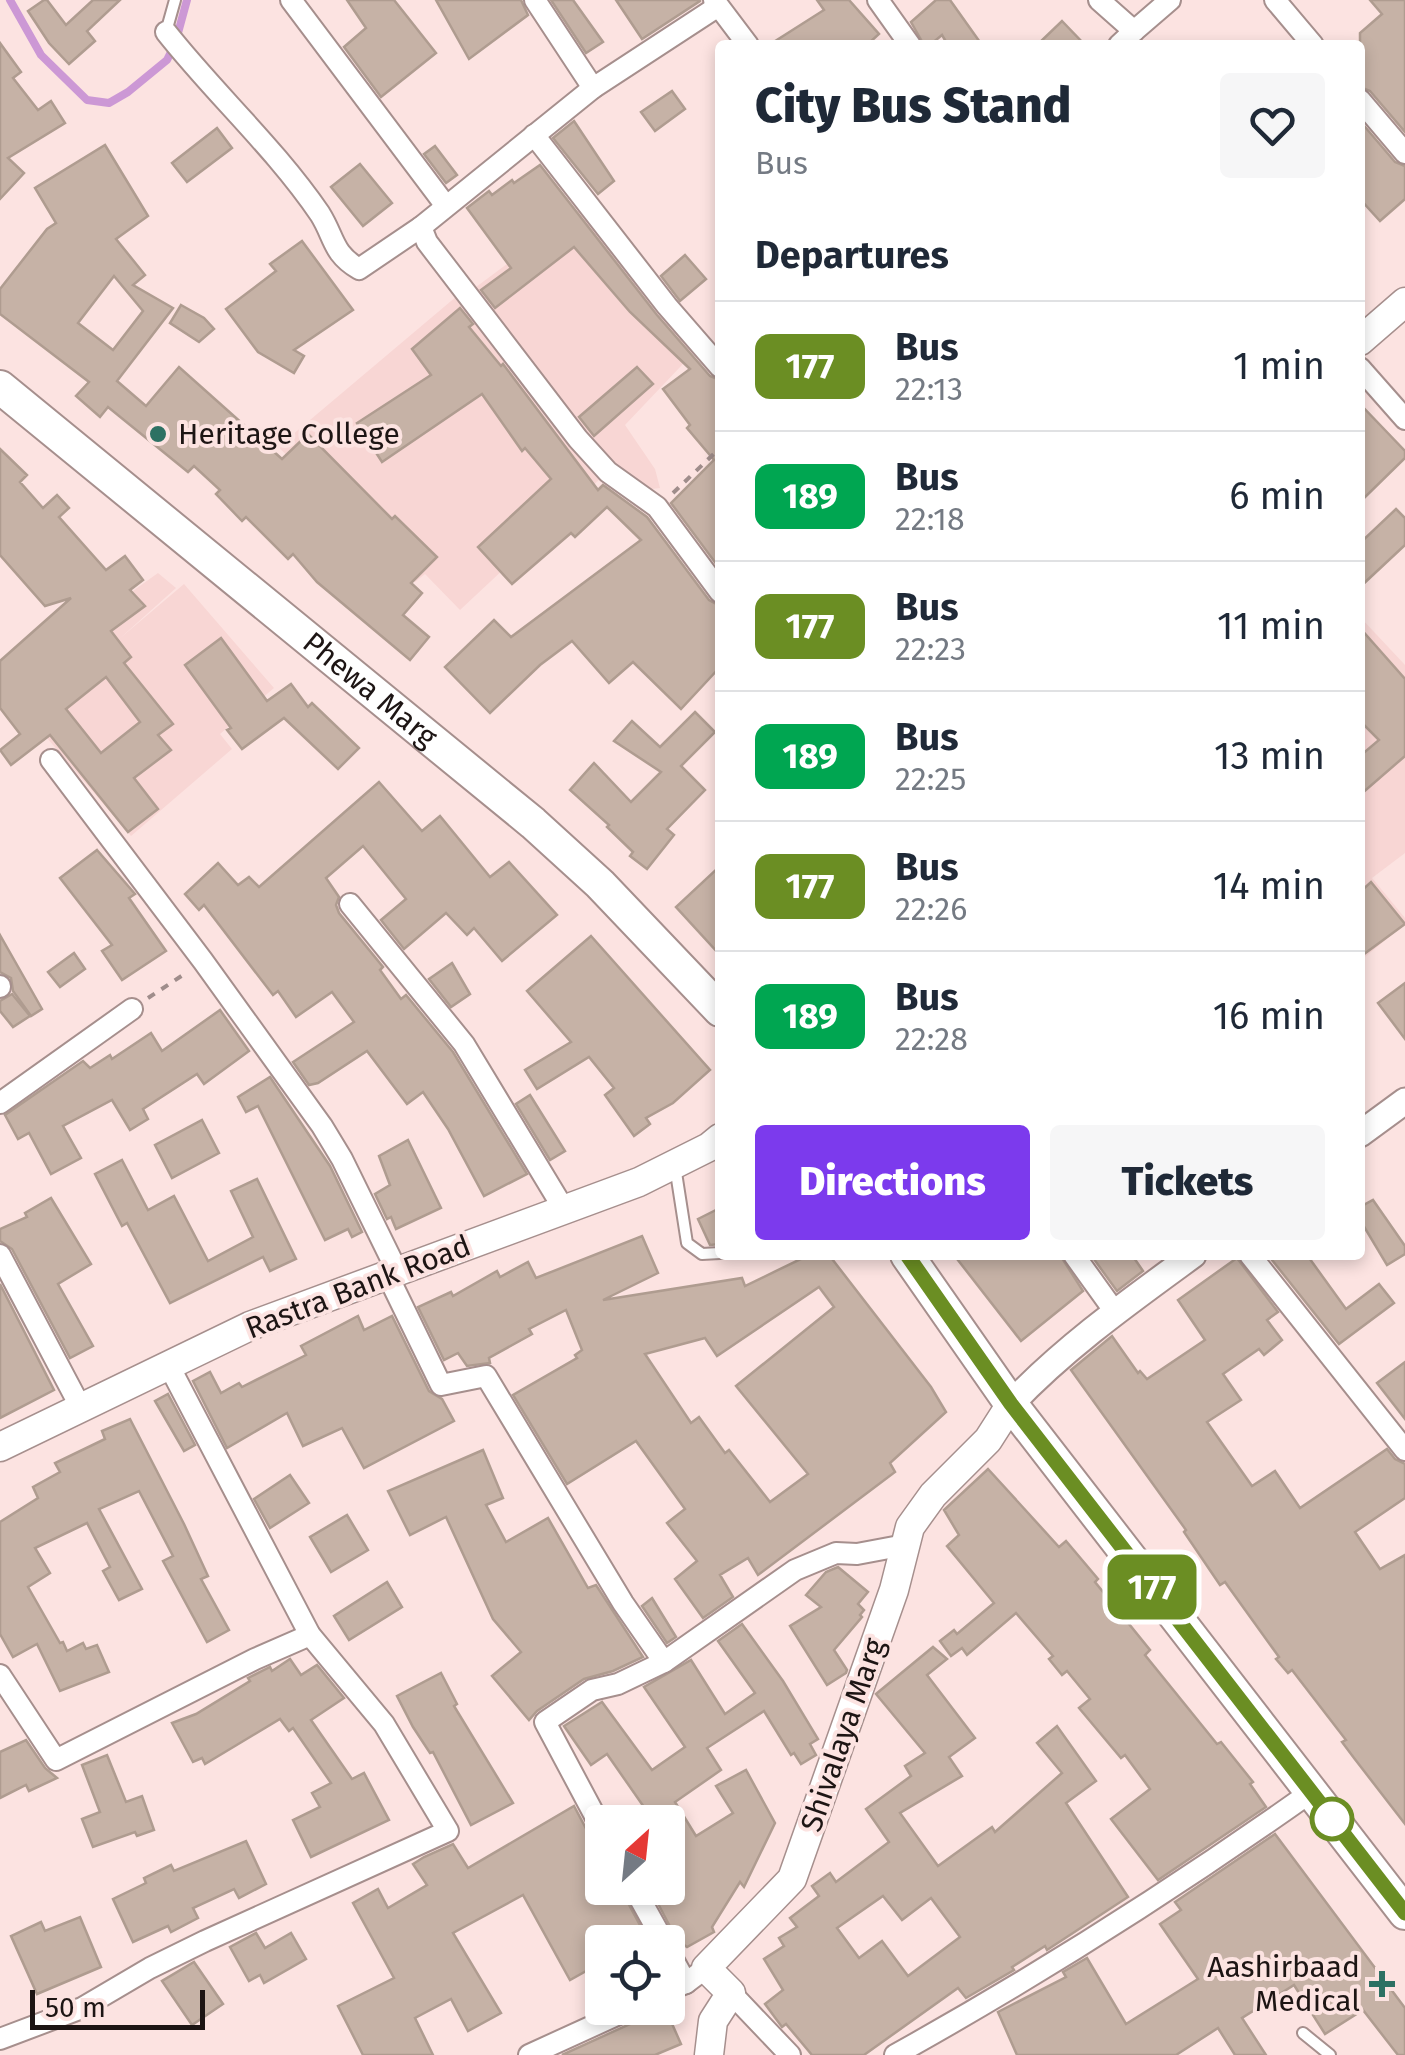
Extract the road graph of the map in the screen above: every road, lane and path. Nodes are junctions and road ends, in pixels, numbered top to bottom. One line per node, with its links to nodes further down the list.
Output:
1 (176, 0): 9 (lane)
2 (291, 0): 18 (street)
3 (535, 0): 14 (street)
4 (878, 0): 12 (street)
5 (1099, 0): 10 (street)
6 (1170, 0): 10 (street)
7 (1275, 0): 13 (street)
8 (716, 3): 11 (street); 14 (street)
9 (166, 32): 19 (street)
10 (1126, 38)
11 (744, 40)
12 (906, 40)
13 (1309, 40)
14 (593, 88): 16 (street)
15 (1365, 106): 17 (street)
16 (534, 134): 18 (street); 22 (street)
17 (1405, 154)
18 (446, 206): 19 (street)
19 (421, 226): 27 (street)
20 (1405, 302): 21 (main road)
21 (1365, 337)
22 (715, 361)
23 (1365, 374): 25 (street)
24 (0, 387): 32 (highway, Phewa Marg)
25 (1405, 419)
26 (715, 453): 27 (path)
27 (658, 508): 28 (street)
28 (715, 585)
29 (51, 760): 31 (street)
30 (350, 904): 39 (street)
31 (204, 962): 33 (path); 46 (street)
32 (715, 1005)
33 (132, 1008): 35 (street)
34 (1405, 1101): 36 (street)
35 (0, 1103)
36 (1365, 1130)
37 (715, 1141): 38 (main road, Rastra Bank Road)
38 (674, 1165): 39 (main road, Rastra Bank Road); 40 (lane)
39 (565, 1212): 46 (main road, Rastra Bank Road)
40 (715, 1253)
41 (0, 1255): 50 (street)
42 (910, 1260): 49 (highway)
43 (1078, 1260): 47 (street)
44 (1186, 1260): 47 (street)
45 (1254, 1260): 52 (street)
46 (392, 1272): 48 (main road, Rastra Bank Road); 55 (street)
47 (1115, 1312): 49 (street)
48 (168, 1364): 50 (main road, Rastra Bank Road); 54 (street)
49 (1011, 1404): 53 (main road, Shivalaya Marg); 57 (highway)
50 (81, 1408): 51 (main road, Rastra Bank Road)
51 (0, 1447)
52 (1405, 1450)
53 (905, 1545): 55 (street); 60 (main road, Shivalaya Marg)
54 (310, 1636): 56 (street); 64 (street)
55 (664, 1662): 58 (street)
56 (0, 1675)
57 (1311, 1792): 59 (highway); 68 (street)
58 (589, 1805)
59 (1405, 1913)
60 (686, 1980): 61 (main road)
61 (730, 1993): 66 (main road); 67 (street)
62 (594, 2025): 65 (street)
63 (1303, 2033): 69 (lane)
64 (0, 2039)
65 (528, 2055)
66 (708, 2055)
67 (790, 2055)
68 (896, 2055)
69 (1330, 2055)

